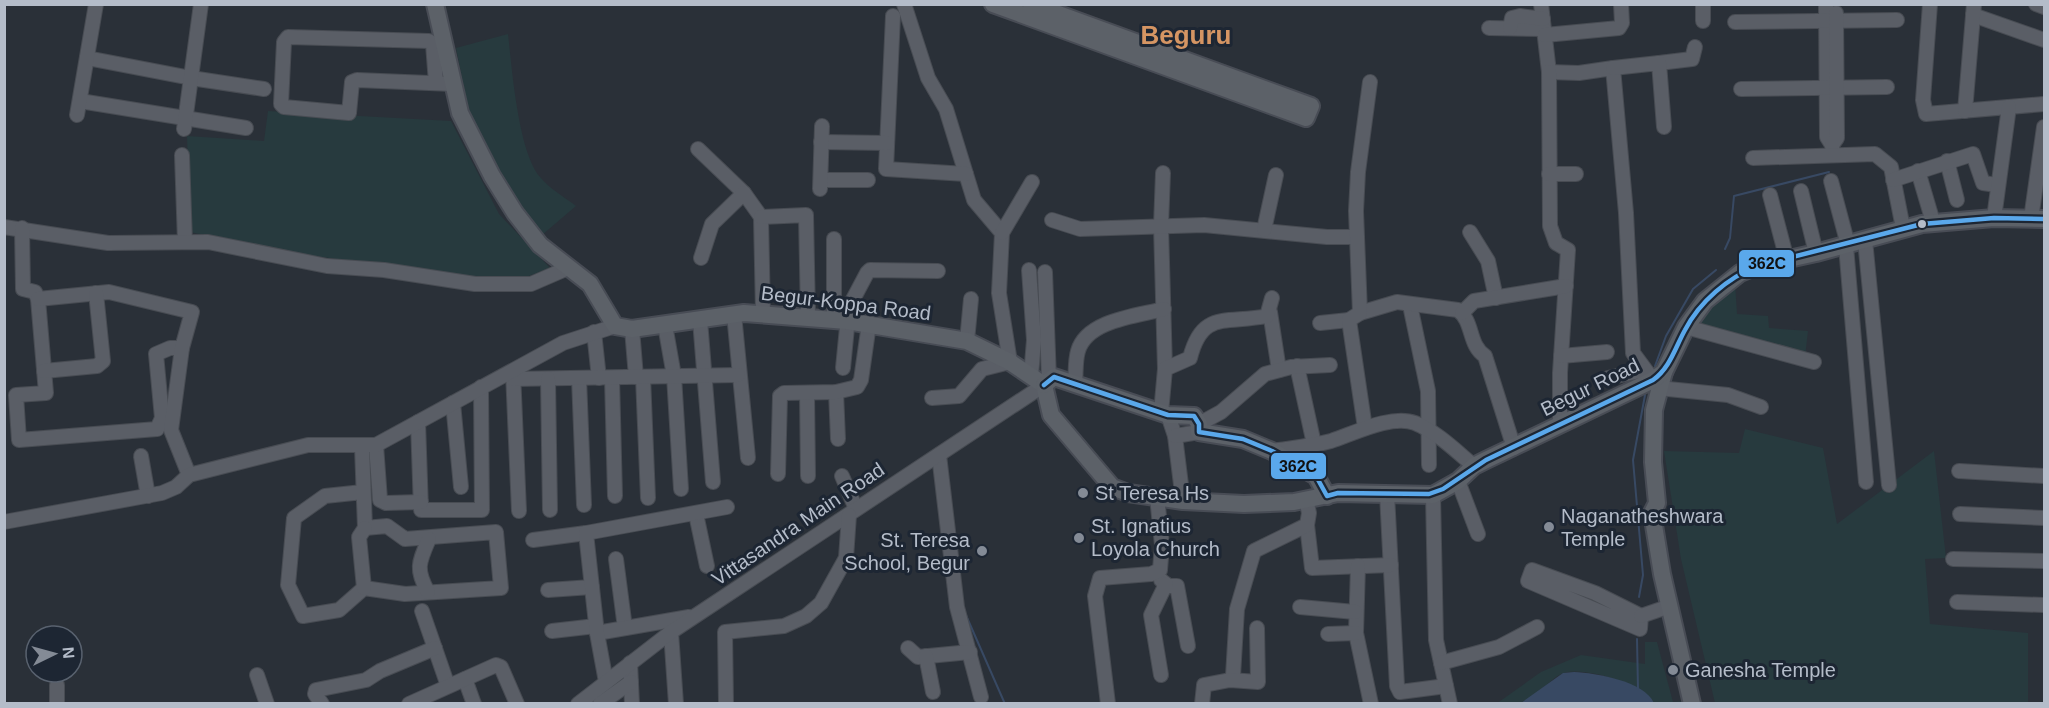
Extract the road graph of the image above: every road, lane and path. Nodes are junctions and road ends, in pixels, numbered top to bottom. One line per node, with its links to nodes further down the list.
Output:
1 (96, 4): 25 (street)
2 (201, 4): 29 (street)
3 (435, 4): 32 (main road)
4 (904, 4): 54 (street)
5 (993, 4): 6 (main road)
6 (1031, 4)
7 (1541, 4): 22 (street)
8 (1621, 4): 22 (street)
9 (1703, 4): 18 (street)
10 (1826, 4): 20 (street)
11 (1836, 4): 20 (street)
12 (1930, 4): 39 (street)
13 (2036, 4): 14 (street)
14 (2044, 7)
15 (1973, 10): 23 (street); 39 (street)
16 (893, 16): 46 (street)
17 (1898, 20): 20 (street)
18 (1703, 21)
19 (1735, 22): 20 (street)
20 (1831, 22): 35 (street)
21 (1489, 28): 22 (street)
22 (1544, 28): 28 (street)
23 (2044, 40)
24 (1695, 46): 26 (street)
25 (87, 58): 29 (street); 40 (street)
26 (1659, 63): 27 (street); 42 (street)
27 (1613, 68): 28 (street); 134 (street)
28 (1549, 72): 55 (street)
29 (192, 78): 34 (street); 40 (street)
30 (1370, 82): 79 (street)
31 (436, 83): 31 (street); 32 (street)
32 (453, 84): 87 (main road)
33 (1887, 87): 35 (street)
34 (264, 88)
35 (1832, 88): 36 (street); 48 (street)
36 (1740, 89)
37 (2044, 104): 38 (street)
38 (2008, 107): 39 (street); 62 (street)
39 (1965, 111)
40 (185, 123): 44 (street)
41 (822, 126): 45 (street)
42 (1664, 127)
43 (2044, 127): 69 (street)
44 (246, 128)
45 (821, 142): 46 (street); 58 (street)
46 (887, 143): 54 (street)
47 (698, 149): 64 (street)
48 (1833, 150): 50 (street); 59 (street)
49 (182, 155): 81 (street)
50 (1753, 158)
51 (1947, 162): 52 (street); 62 (street); 66 (street)
52 (1918, 171): 59 (street); 71 (street)
53 (1163, 173): 72 (street)
54 (966, 174): 78 (street)
55 (1549, 174): 56 (street); 91 (street)
56 (1576, 174)
57 (1276, 175): 76 (street)
58 (868, 180)
59 (1893, 180): 75 (street)
60 (1032, 182): 78 (street)
61 (1831, 182): 83 (street)
62 (1997, 185): 68 (street)
63 (1801, 191): 84 (street)
64 (744, 193): 67 (street); 85 (street)
65 (1770, 195): 86 (street)
66 (1957, 200)
67 (761, 217): 100 (street); 103 (street)
68 (1994, 218): 69 (main road, Begur Road); 71 (main road, Begur Road)
69 (2038, 219)
70 (1052, 220): 72 (street)
71 (1933, 222): 75 (main road, Begur Road)
72 (1161, 225): 76 (street); 98 (street)
73 (4, 227): 74 (street)
74 (22, 228): 81 (street); 95 (street)
75 (1903, 228): 82 (main road, Begur Road)
76 (1264, 230): 79 (street)
77 (1470, 232): 94 (street)
78 (1002, 233): 118 (street)
79 (1356, 237): 104 (street)
80 (834, 239): 106 (street)
81 (185, 240): 87 (street)
82 (1865, 240): 83 (main road, Begur Road); 171 (street)
83 (1847, 246): 84 (main road, Begur Road); 170 (street)
84 (1816, 254): 86 (main road, Begur Road)
85 (700, 258)
86 (1787, 260): 111 (main road, Begur Road)
87 (568, 268): 110 (main road)
88 (1029, 270): 136 (street)
89 (938, 272): 106 (street)
90 (1045, 272): 136 (street)
91 (1566, 286): 94 (street); 117 (street)
92 (96, 293): 95 (street); 115 (street); 125 (street)
93 (1272, 298): 99 (street)
94 (1496, 298): 101 (street)
95 (38, 299): 125 (street)
96 (971, 299): 114 (street)
97 (1410, 305): 101 (street); 104 (street); 149 (street)
98 (1164, 309): 123 (street); 137 (street)
99 (1270, 312): 123 (street); 124 (street)
100 (763, 313): 102 (main road, Begur-Koppa Road); 103 (main road, Begur-Koppa Road)
101 (1462, 313): 155 (street)
102 (734, 314): 105 (main road, Begur-Koppa Road); 127 (street)
103 (808, 316): 106 (main road, Begur-Koppa Road)
104 (1354, 317): 107 (street); 148 (street)
105 (700, 320): 109 (main road, Begur-Koppa Road); 129 (street)
106 (841, 320): 108 (main road, Begur-Koppa Road); 122 (street)
107 (1320, 323)
108 (868, 324): 114 (main road, Begur-Koppa Road); 139 (street)
109 (665, 325): 112 (main road, Begur-Koppa Road); 128 (street)
110 (615, 327): 112 (main road, Begur-Koppa Road); 113 (street)
111 (1686, 327): 119 (street); 134 (main road, Begur Road)
112 (632, 329): 130 (street)
113 (594, 332): 126 (street); 132 (street)
114 (967, 340): 118 (main road, Begur-Koppa Road)
115 (182, 348): 125 (street); 164 (street)
116 (1607, 352): 117 (street)
117 (1561, 357): 146 (street)
118 (1010, 362): 136 (main road, Begur-Koppa Road); 141 (street)
119 (1814, 362)
120 (1330, 365): 121 (street)
121 (1298, 366): 124 (street); 152 (street)
122 (843, 368)
123 (1165, 369): 144 (street)
124 (1278, 370): 147 (street)
125 (44, 371)
126 (513, 374): 135 (street); 138 (street); 189 (street)
127 (738, 375): 129 (street); 159 (street)
128 (674, 376): 129 (street); 130 (street); 173 (street)
129 (706, 376): 169 (street)
130 (639, 377): 132 (street); 181 (street)
131 (579, 378): 132 (street); 135 (street); 186 (street)
132 (605, 378): 178 (street)
133 (1608, 378): 134 (street)
134 (1655, 378): 143 (street); 146 (main road, Begur Road); 185 (main road)
135 (548, 379): 188 (street)
136 (1041, 380): 137 (main road); 157 (street, Vittasandra Main Road); 180 (main road)
137 (1075, 384): 144 (main road)
138 (481, 387): 142 (street); 184 (street)
139 (836, 392): 140 (street); 151 (street)
140 (807, 393): 163 (street); 165 (street)
141 (932, 398)
142 (453, 403): 145 (street); 172 (street)
143 (1761, 407)
144 (1164, 414): 147 (main road); 150 (street)
145 (418, 422): 153 (street); 184 (street)
146 (1560, 425): 155 (main road, Begur Road)
147 (1199, 428): 150 (street); 156 (main road)
148 (1365, 429): 149 (street); 152 (street)
149 (1427, 430): 160 (street); 161 (street)
150 (1175, 436): 183 (street)
151 (838, 440)
152 (1314, 444): 156 (street)
153 (376, 445): 154 (street); 184 (street)
154 (362, 447): 164 (street); 174 (street)
155 (1514, 448): 161 (main road, Begur Road)
156 (1272, 451): 179 (main road)
157 (939, 455): 190 (street, Vittasandra Main Road); 233 (street)
158 (141, 456): 177 (street)
159 (748, 458)
160 (1429, 465)
161 (1474, 466): 168 (main road, Begur Road)
162 (1959, 471): 167 (street)
163 (778, 474)
164 (189, 475): 177 (street)
165 (808, 476)
166 (842, 476): 190 (street)
167 (2044, 476)
168 (1458, 481): 176 (main road, Begur Road); 198 (street)
169 (713, 482)
170 (1866, 482)
171 (1889, 485)
172 (461, 487)
173 (681, 489)
174 (363, 492): 196 (street); 210 (street)
175 (1387, 494): 176 (main road); 179 (main road); 204 (street)
176 (1433, 495): 236 (street)
177 (148, 496): 194 (street)
178 (615, 496)
179 (1327, 496): 182 (main road)
180 (1157, 497): 183 (main road); 207 (street)
181 (648, 498)
182 (1306, 499): 183 (main road); 195 (street)
183 (1183, 501)
184 (421, 502)
185 (1657, 503): 215 (main road); 226 (main road)
186 (584, 505)
187 (727, 507): 191 (street)
188 (550, 510)
189 (519, 511)
190 (853, 512): 219 (street, Vittasandra Main Road); 258 (street)
191 (696, 514): 197 (street); 205 (street)
192 (1960, 514): 193 (street)
193 (2044, 518)
194 (4, 522)
195 (1307, 525): 206 (street); 240 (street)
196 (364, 528): 199 (street); 210 (street)
197 (586, 533): 200 (street); 209 (street)
198 (1478, 534)
199 (429, 539): 212 (street); 212 (street)
200 (533, 540)
201 (616, 559): 222 (street)
202 (1953, 559): 203 (street)
203 (2044, 561)
204 (1392, 565): 206 (street); 245 (street)
205 (707, 566)
206 (1358, 566): 218 (street)
207 (1153, 574): 208 (street); 259 (street)
208 (1166, 585): 230 (street); 238 (street)
209 (592, 587): 211 (street); 224 (street)
210 (364, 588): 212 (street)
211 (548, 590)
212 (428, 592)
213 (1957, 602): 214 (street)
214 (2044, 605)
215 (1670, 606): 220 (street); 226 (main road)
216 (1300, 607): 218 (street)
217 (422, 611): 231 (street)
218 (1355, 612): 228 (street)
219 (694, 616): 222 (street); 227 (street, Vittasandra Main Road)
220 (1641, 616): 220 (street)
221 (1537, 627): 236 (street)
222 (625, 628): 224 (street)
223 (1257, 628): 240 (street)
224 (596, 629): 225 (street); 241 (street)
225 (552, 631)
226 (1681, 631): 263 (main road); 264 (main road)
227 (671, 632): 235 (street, Vittasandra Main Road); 257 (street)
228 (1356, 633): 229 (street); 261 (street)
229 (1328, 634)
230 (1188, 646)
231 (435, 648): 244 (street); 250 (street)
232 (908, 648): 234 (street)
233 (970, 652): 234 (street); 247 (street)
234 (926, 656): 246 (street)
235 (630, 663): 241 (street, Vittasandra Main Road); 242 (street)
236 (1441, 663): 245 (street)
237 (257, 675): 249 (street)
238 (1161, 675)
239 (465, 679): 244 (street); 252 (street); 253 (street)
240 (1230, 680): 260 (street)
241 (606, 682): 254 (street, Vittasandra Main Road)
242 (631, 682): 255 (street); 256 (street)
243 (57, 685): 248 (street)
244 (448, 686): 251 (street)
245 (1446, 686): 262 (street)
246 (933, 692)
247 (981, 697)
248 (57, 704)
249 (267, 704)
250 (322, 704)
251 (409, 704)
252 (474, 704)
253 (517, 704)
254 (578, 704)
255 (600, 704)
256 (632, 704)
257 (676, 704)
258 (726, 704)
259 (1108, 704)
260 (1202, 704)
261 (1371, 704)
262 (1450, 704)
263 (1692, 704)
264 (1703, 704)

